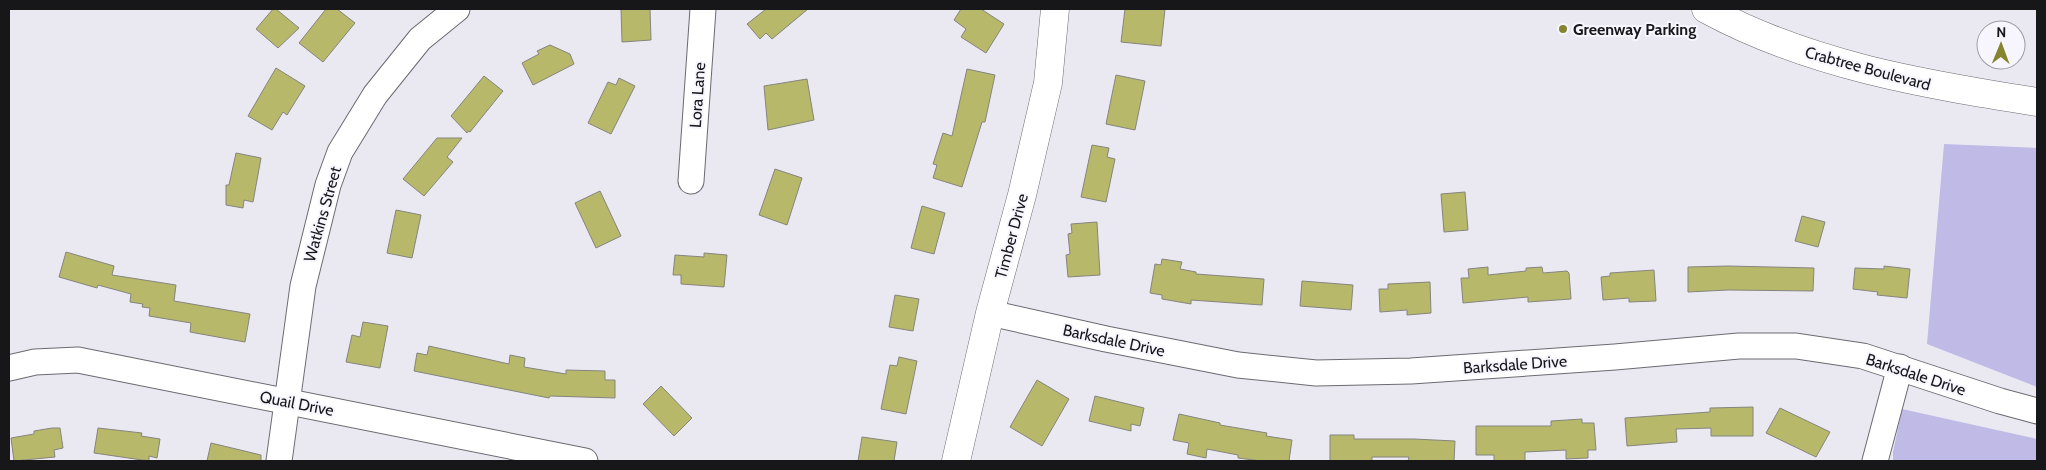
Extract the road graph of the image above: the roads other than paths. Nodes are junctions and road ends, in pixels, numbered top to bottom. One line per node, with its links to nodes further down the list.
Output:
1 (457, 9): 10 (street, Watkins Street)
2 (703, 9): 6 (street, Lora Lane)
3 (1056, 9): 7 (street, Timber Drive)
4 (1706, 9): 5 (street, Crabtree Boulevard)
5 (2037, 102)
6 (691, 181)
7 (990, 313): 8 (street, Barksdale Drive); 14 (street, Timber Drive)
8 (1900, 367): 11 (street, Barksdale Drive); 15 (street)
9 (9, 368): 10 (street, Quail Drive)
10 (288, 401): 12 (street, Watkins Street); 13 (street, Quail Drive)
11 (2037, 411)
12 (279, 461)
13 (585, 461)
14 (956, 461)
15 (1875, 461)

